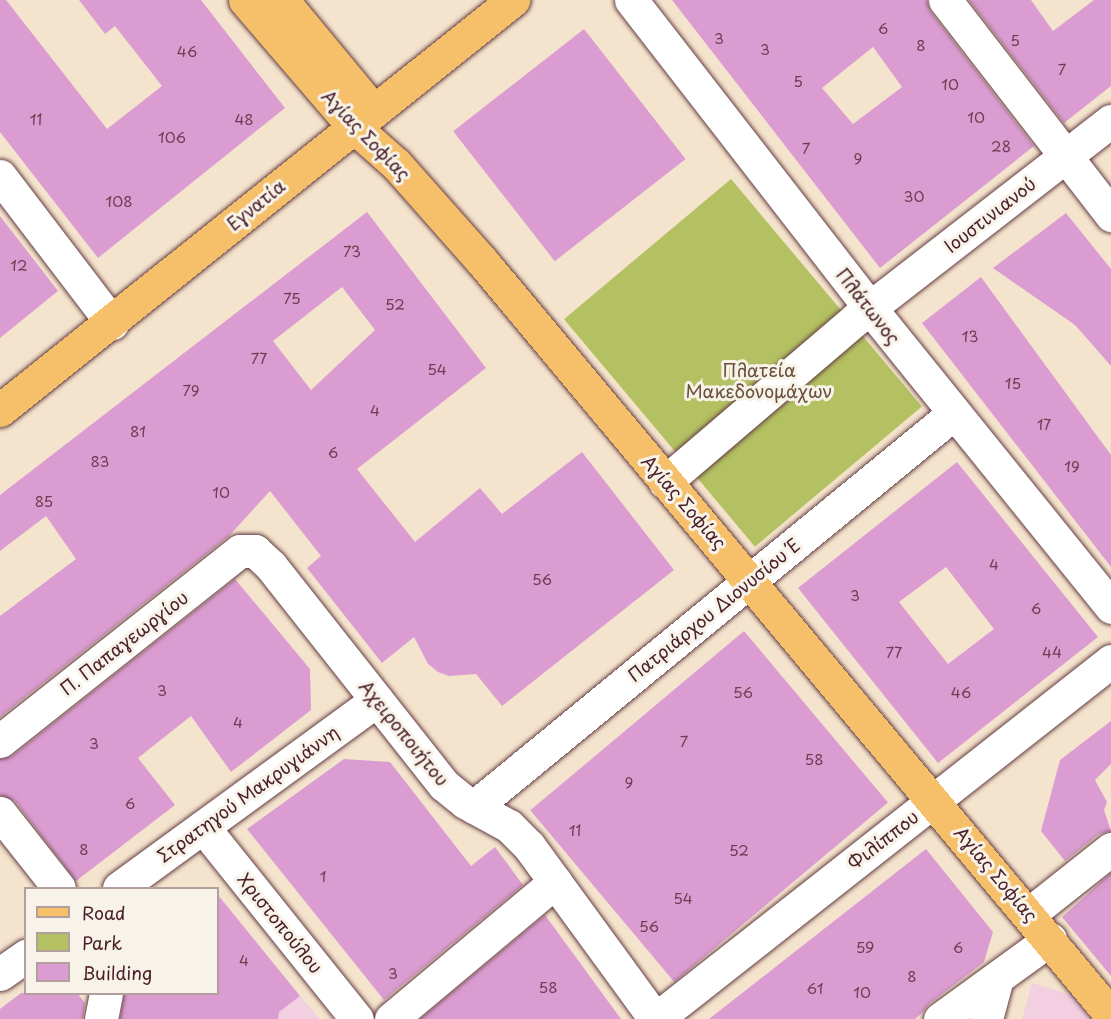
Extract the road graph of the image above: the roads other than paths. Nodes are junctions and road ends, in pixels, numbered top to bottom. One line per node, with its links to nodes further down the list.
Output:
1 (245, 0): 6 (main road, Αγίας Σοφίας)
2 (282, 0): 6 (main road, Αγίας Σοφίας)
3 (513, 0): 6 (main road, Εγνατία)
4 (631, 0): 11 (street, Πλάτωνος)
5 (945, 0): 8 (street)
6 (363, 118): 12 (main road, Εγνατία); 15 (main road, Αγίας Σοφίας)
7 (1111, 121): 8 (street, Ιουστινιανού)
8 (1066, 156): 10 (street); 11 (street, Ιουστινιανού)
9 (0, 176): 12 (street)
10 (1111, 215)
11 (870, 308): 14 (street, Πλάτωνος); 15 (street, Ιουστινιανού)
12 (112, 322): 13 (main road, Εγνατία)
13 (0, 410)
14 (953, 414): 17 (street, Πατριάρχου Διονυσίου Ε΄); 18 (street, Πλάτωνος)
15 (665, 482): 17 (main road, Αγίας Σοφίας)
16 (249, 549): 20 (street, Αχειροποιήτου); 21 (street, Π. Παπαγεωργίου)
17 (751, 579): 22 (main road, Αγίας Σοφίας); 23 (street, Πατριάρχου Διονυσίου Ε΄)
18 (1111, 607)
19 (1111, 661): 22 (street, Φιλίππου)
20 (377, 700): 23 (street, Αχειροποιήτου); 25 (street, Στρατηγού Μακρυγιάννη)
21 (0, 741)
22 (934, 800): 30 (main road, Αγίας Σοφίας); 40 (street, Φιλίππου)
23 (474, 807): 27 (street, Αχειροποιήτου)
24 (0, 813): 28 (street)
25 (203, 827): 29 (street, Στρατηγού Μακρυγιάννη); 38 (street, Χριστοπούλου)
26 (1111, 849): 30 (street)
27 (555, 882): 39 (street); 40 (street, Αχειροποιήτου)
28 (58, 887)
29 (120, 887)
30 (1029, 914): 31 (main road, Αγίας Σοφίας)
31 (1050, 939): 34 (street); 36 (main road, Αγίας Σοφίας)
32 (24, 957): 33 (street)
33 (0, 974)
34 (997, 978): 41 (street); 42 (street)
35 (106, 995): 37 (street)
36 (1111, 1015)
37 (101, 1019)
38 (357, 1019)
39 (391, 1019)
40 (656, 1019)
41 (940, 1019)
42 (986, 1019)

